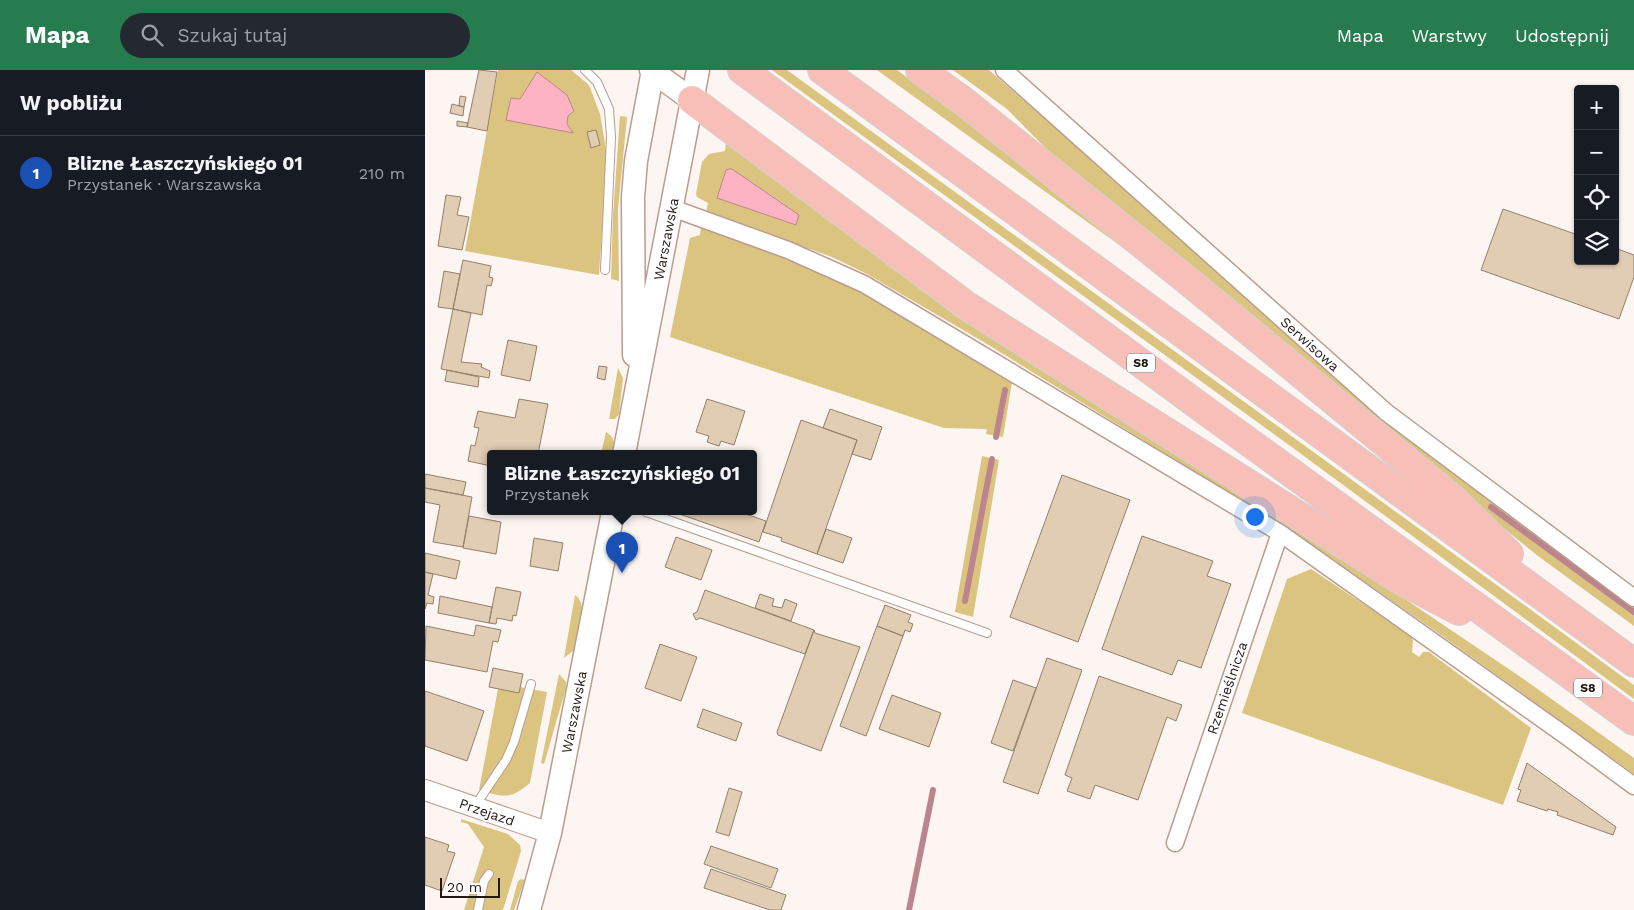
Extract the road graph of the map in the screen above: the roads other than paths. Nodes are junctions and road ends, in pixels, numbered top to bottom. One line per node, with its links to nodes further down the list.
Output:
1 (585, 70): 9 (lane)
2 (652, 70): 7 (main road); 10 (main road, Warszawska)
3 (742, 70): 18 (highway, S8)
4 (822, 70): 16 (highway)
5 (920, 70): 16 (highway)
6 (1004, 70): 15 (street, Serwisowa)
7 (696, 82): 8 (main road, Warszawska); 18 (highway)
8 (672, 208): 10 (main road, Warszawska); 14 (street)
9 (605, 270)
10 (634, 407): 11 (main road, Warszawska)
11 (625, 450)
12 (612, 515): 25 (main road, Warszawska)
13 (654, 515): 17 (lane)
14 (1280, 533): 22 (street); 26 (street, Rzemieślnicza)
15 (1634, 598)
16 (1575, 620): 19 (highway)
17 (987, 633)
18 (1542, 654): 21 (highway, S8)
19 (1634, 663)
20 (531, 684): 24 (lane)
21 (1634, 721)
22 (1634, 786)
23 (425, 790): 24 (street, Przejazd)
24 (475, 808): 25 (street, Przejazd)
25 (550, 833): 29 (main road, Warszawska)
26 (1175, 843)
27 (489, 874): 28 (lane)
28 (478, 910)
29 (529, 910)

